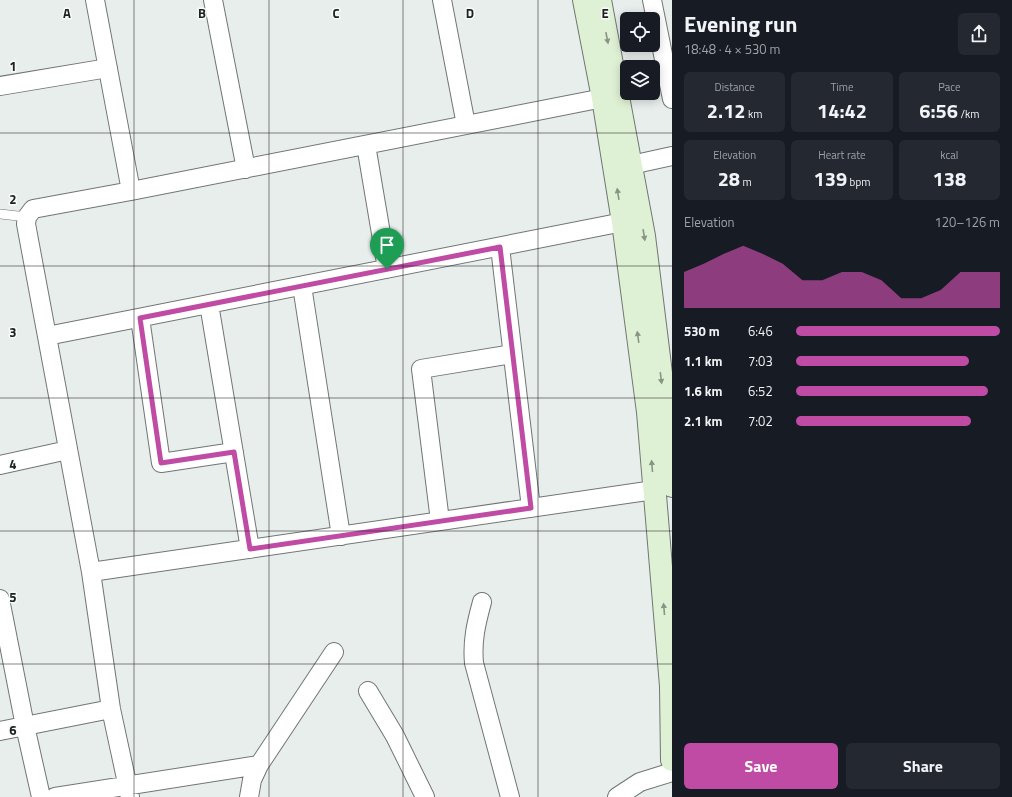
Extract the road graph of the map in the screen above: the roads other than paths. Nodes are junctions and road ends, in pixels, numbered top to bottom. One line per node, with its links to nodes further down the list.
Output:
1 (95, 0): 7 (street)
2 (213, 0): 15 (street)
3 (442, 0): 11 (street)
4 (584, 0): 9 (street)
5 (600, 0): 14 (street, one-way to 14)
6 (652, 0): 10 (street)
7 (108, 68): 8 (street); 16 (street)
8 (0, 86)
9 (603, 98): 11 (street); 19 (street, one-way to 9)
10 (672, 99)
11 (466, 125): 12 (street)
12 (366, 145): 15 (street); 21 (street)
13 (672, 156): 14 (street)
14 (631, 165): 30 (street, one-way to 30)
15 (246, 168): 16 (street)
16 (131, 191): 18 (street)
17 (0, 214): 18 (lane)
18 (27, 217): 25 (street)
19 (623, 222): 20 (street); 30 (street, one-way to 19)
20 (500, 247): 21 (street); 26 (street)
21 (387, 269): 22 (street)
22 (302, 286): 23 (street); 33 (street)
23 (209, 304): 24 (street); 28 (street)
24 (140, 318): 25 (street); 28 (street)
25 (47, 336): 27 (street)
26 (512, 354): 31 (street); 32 (street)
27 (68, 450): 29 (street); 35 (street)
28 (234, 452): 34 (street)
29 (0, 465)
30 (663, 488): 31 (street); 44 (street, one-way to 30)
31 (531, 508): 32 (street)
32 (440, 521): 33 (street)
33 (341, 536): 34 (street)
34 (250, 549): 35 (street)
35 (91, 572): 41 (street)
36 (0, 599): 38 (street)
37 (482, 602): 52 (street)
38 (4, 640): 42 (street)
39 (334, 652): 45 (street)
40 (368, 692): 51 (street)
41 (111, 709): 42 (street); 47 (street)
42 (25, 726): 43 (street); 48 (street)
43 (0, 731)
44 (672, 760)
45 (259, 765): 47 (street); 50 (street)
46 (672, 772): 53 (street)
47 (129, 791): 49 (street)
48 (41, 797)
49 (55, 797)
50 (249, 797)
51 (425, 797)
52 (510, 797)
53 (617, 797)

